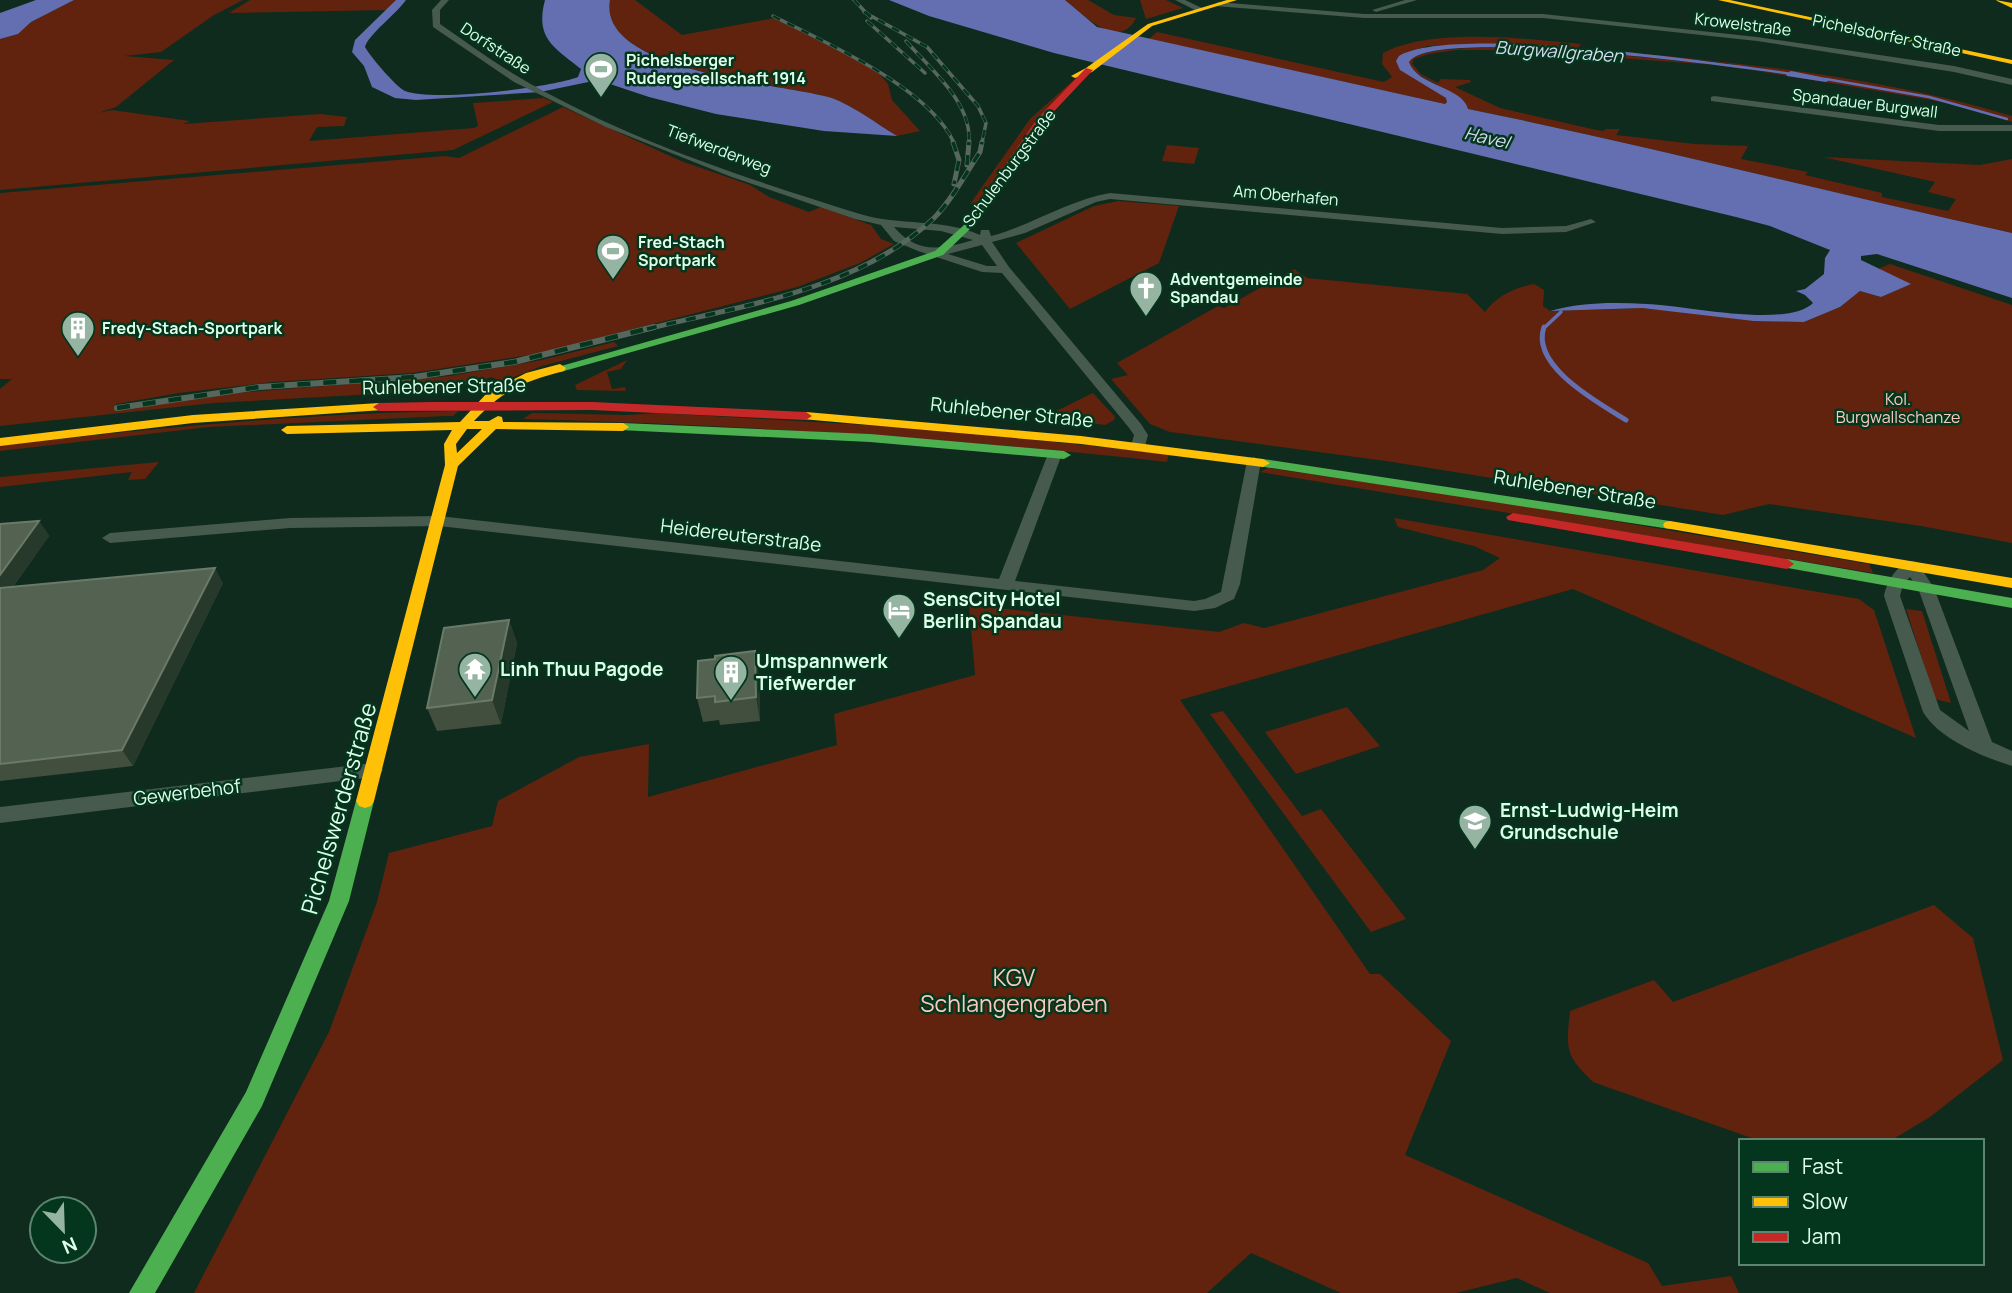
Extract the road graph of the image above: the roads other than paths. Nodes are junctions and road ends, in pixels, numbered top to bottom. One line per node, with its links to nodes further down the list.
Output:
1 (445, 0): 13 (street, Dorfstraße)
2 (1179, 0): 9 (street)
3 (1234, 0): 7 (main road, Schulenburgstraße)
4 (1721, 0): 11 (main road, Pichelsdorfer Straße)
5 (1999, 0): 8 (main road)
6 (1406, 1): 10 (street)
7 (1217, 4): 9 (main road, Schulenburgstraße); 10 (street, Krowelstraße)
8 (2012, 6)
9 (1200, 9): 16 (main road, Schulenburgstraße)
10 (1364, 16): 12 (street, Krowelstraße)
11 (2012, 62)
12 (2012, 82)
13 (529, 86): 17 (street, Tiefwerderweg)
14 (1714, 99): 15 (street, Spandauer Burgwall)
15 (2012, 128)
16 (958, 221): 17 (street, Tiefwerderweg); 19 (street, Tiefwerderweg); 20 (main road, Schulenburgstraße)
17 (884, 222): 20 (street, Tiefwerderweg)
18 (1591, 222): 19 (street, Am Oberhafen)
19 (987, 243): 20 (street); 21 (street)
20 (933, 252): 21 (street, Tiefwerderweg); 22 (main road, Schulenburgstraße)
21 (1005, 269): 28 (street)
22 (630, 348): 23 (main road, Schulenburgstraße); 24 (main road, Schulenburgstraße)
23 (481, 405): 24 (main road, Ruhlebener Straße); 25 (main road, Pichelswerderstraße); 27 (main road, Ruhlebener Straße)
24 (517, 405): 26 (main road, Schulenburgstraße); 28 (main road, Ruhlebener Straße)
25 (461, 424): 26 (main road, Ruhlebener Straße); 29 (main road, Ruhlebener Straße); 31 (main road, Pichelswerderstraße)
26 (492, 424): 30 (main road, Ruhlebener Straße); 31 (main road)
27 (0, 442)
28 (1138, 446): 32 (main road, Ruhlebener Straße)
29 (0, 454)
30 (1055, 454): 32 (main road, Ruhlebener Straße); 38 (street)
31 (452, 465): 33 (main road, Pichelswerderstraße)
32 (1252, 469): 35 (main road, Ruhlebener Straße); 36 (main road, Ruhlebener Straße); 38 (street, Heidereuterstraße)
33 (439, 521): 34 (street, Heidereuterstraße); 38 (street, Heidereuterstraße); 43 (main road, Pichelswerderstraße)
34 (110, 538)
35 (1911, 566): 36 (street); 37 (main road, Ruhlebener Straße); 39 (street)
36 (1895, 583): 39 (main road, Ruhlebener Straße); 41 (street)
37 (2012, 583)
38 (1006, 586)
39 (1926, 588): 40 (main road, Ruhlebener Straße); 41 (street)
40 (2012, 603)
41 (1984, 745): 42 (street)
42 (2012, 760)
43 (373, 770): 44 (street, Gewerbehof); 45 (main road, Pichelswerderstraße)
44 (0, 815)
45 (141, 1293)

